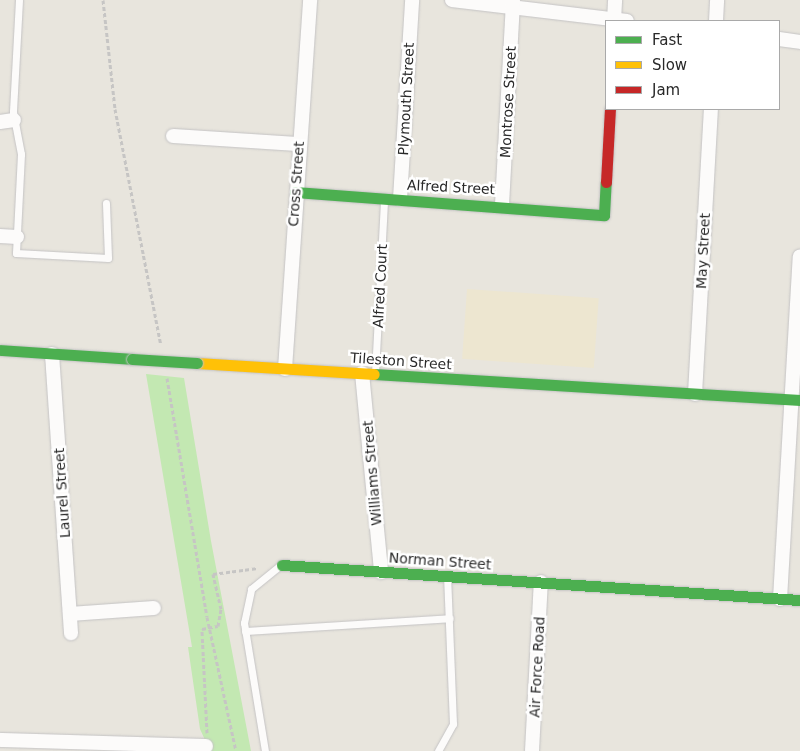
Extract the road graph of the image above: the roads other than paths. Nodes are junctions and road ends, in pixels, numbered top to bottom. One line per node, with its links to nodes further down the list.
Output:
1 (19, 0): 15 (lane)
2 (310, 0): 18 (street, Cross Street)
3 (412, 0): 21 (street, Plymouth Street)
4 (452, 0): 7 (street)
5 (615, 0): 9 (street)
6 (717, 0): 10 (street)
7 (513, 4): 8 (street); 23 (street, Montrose Street)
8 (612, 20)
9 (618, 20)
10 (716, 20)
11 (780, 40): 12 (street)
12 (800, 42)
13 (610, 110): 23 (street, Alfred Street)
14 (711, 110): 31 (street, May Street)
15 (14, 120): 16 (street); 25 (lane)
16 (0, 122)
17 (173, 136): 18 (street)
18 (298, 144): 19 (street, Cross Street)
19 (295, 192): 20 (street, Alfred Street); 29 (street, Cross Street)
20 (384, 198): 21 (street, Alfred Street); 30 (lane, Alfred Court)
21 (400, 199): 23 (street, Alfred Street)
22 (106, 203): 25 (lane)
23 (502, 205)
24 (0, 236): 25 (street)
25 (16, 237)
26 (800, 257): 32 (street)
27 (0, 350): 28 (street, Tileston Street)
28 (52, 354): 29 (street, Tileston Street, bridge); 40 (street, Laurel Street)
29 (285, 369): 30 (street, Tileston Street)
30 (369, 374): 31 (street, Tileston Street); 34 (street, Williams Street)
31 (695, 394): 32 (street, Tileston Street)
32 (796, 400): 37 (street)
33 (282, 565): 34 (street, Norman Street); 42 (lane)
34 (381, 572): 35 (street, Norman Street)
35 (447, 576): 36 (street, Norman Street); 41 (lane)
36 (541, 582): 37 (street, Norman Street); 48 (street, Air Force Road)
37 (780, 599): 38 (street, Norman Street)
38 (800, 600)
39 (154, 608): 40 (street)
40 (70, 614): 43 (street, Laurel Street)
41 (450, 618): 42 (lane); 47 (lane)
42 (245, 631): 46 (lane)
43 (71, 632)
44 (0, 740): 45 (street)
45 (206, 746)
46 (265, 751)
47 (438, 751)
48 (532, 751)

